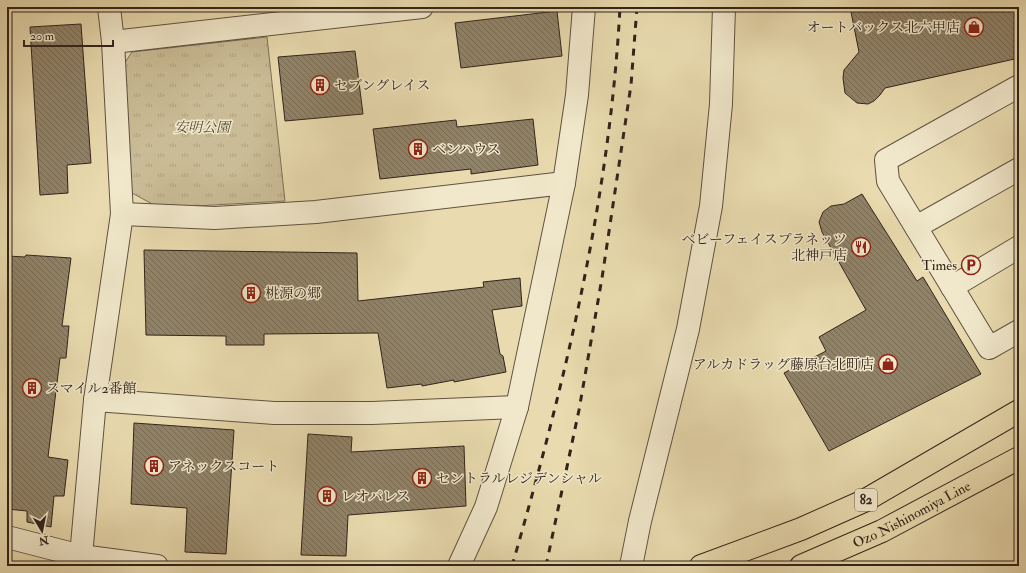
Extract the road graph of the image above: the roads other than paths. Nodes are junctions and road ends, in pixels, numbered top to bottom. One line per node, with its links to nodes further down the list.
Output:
1 (109, 7): 5 (street)
2 (422, 7): 5 (street)
3 (584, 7): 8 (street)
4 (724, 7): 22 (street)
5 (113, 42): 9 (street)
6 (1019, 86): 10 (street)
7 (1019, 169): 10 (street)
8 (564, 183): 9 (street); 15 (street)
9 (122, 214): 14 (street)
10 (916, 227): 12 (street)
11 (1019, 248): 12 (street)
12 (952, 287): 13 (street)
13 (1019, 331)
14 (95, 400): 15 (street); 19 (street)
15 (516, 407): 21 (street)
16 (1019, 411): 23 (main road, 82)
17 (1019, 458): 24 (main road, Ozo Nishinomiya Line / 82)
18 (7, 537): 19 (street)
19 (81, 556): 20 (street)
20 (157, 566)
21 (459, 566)
22 (631, 566)
23 (701, 566)
24 (801, 566)

